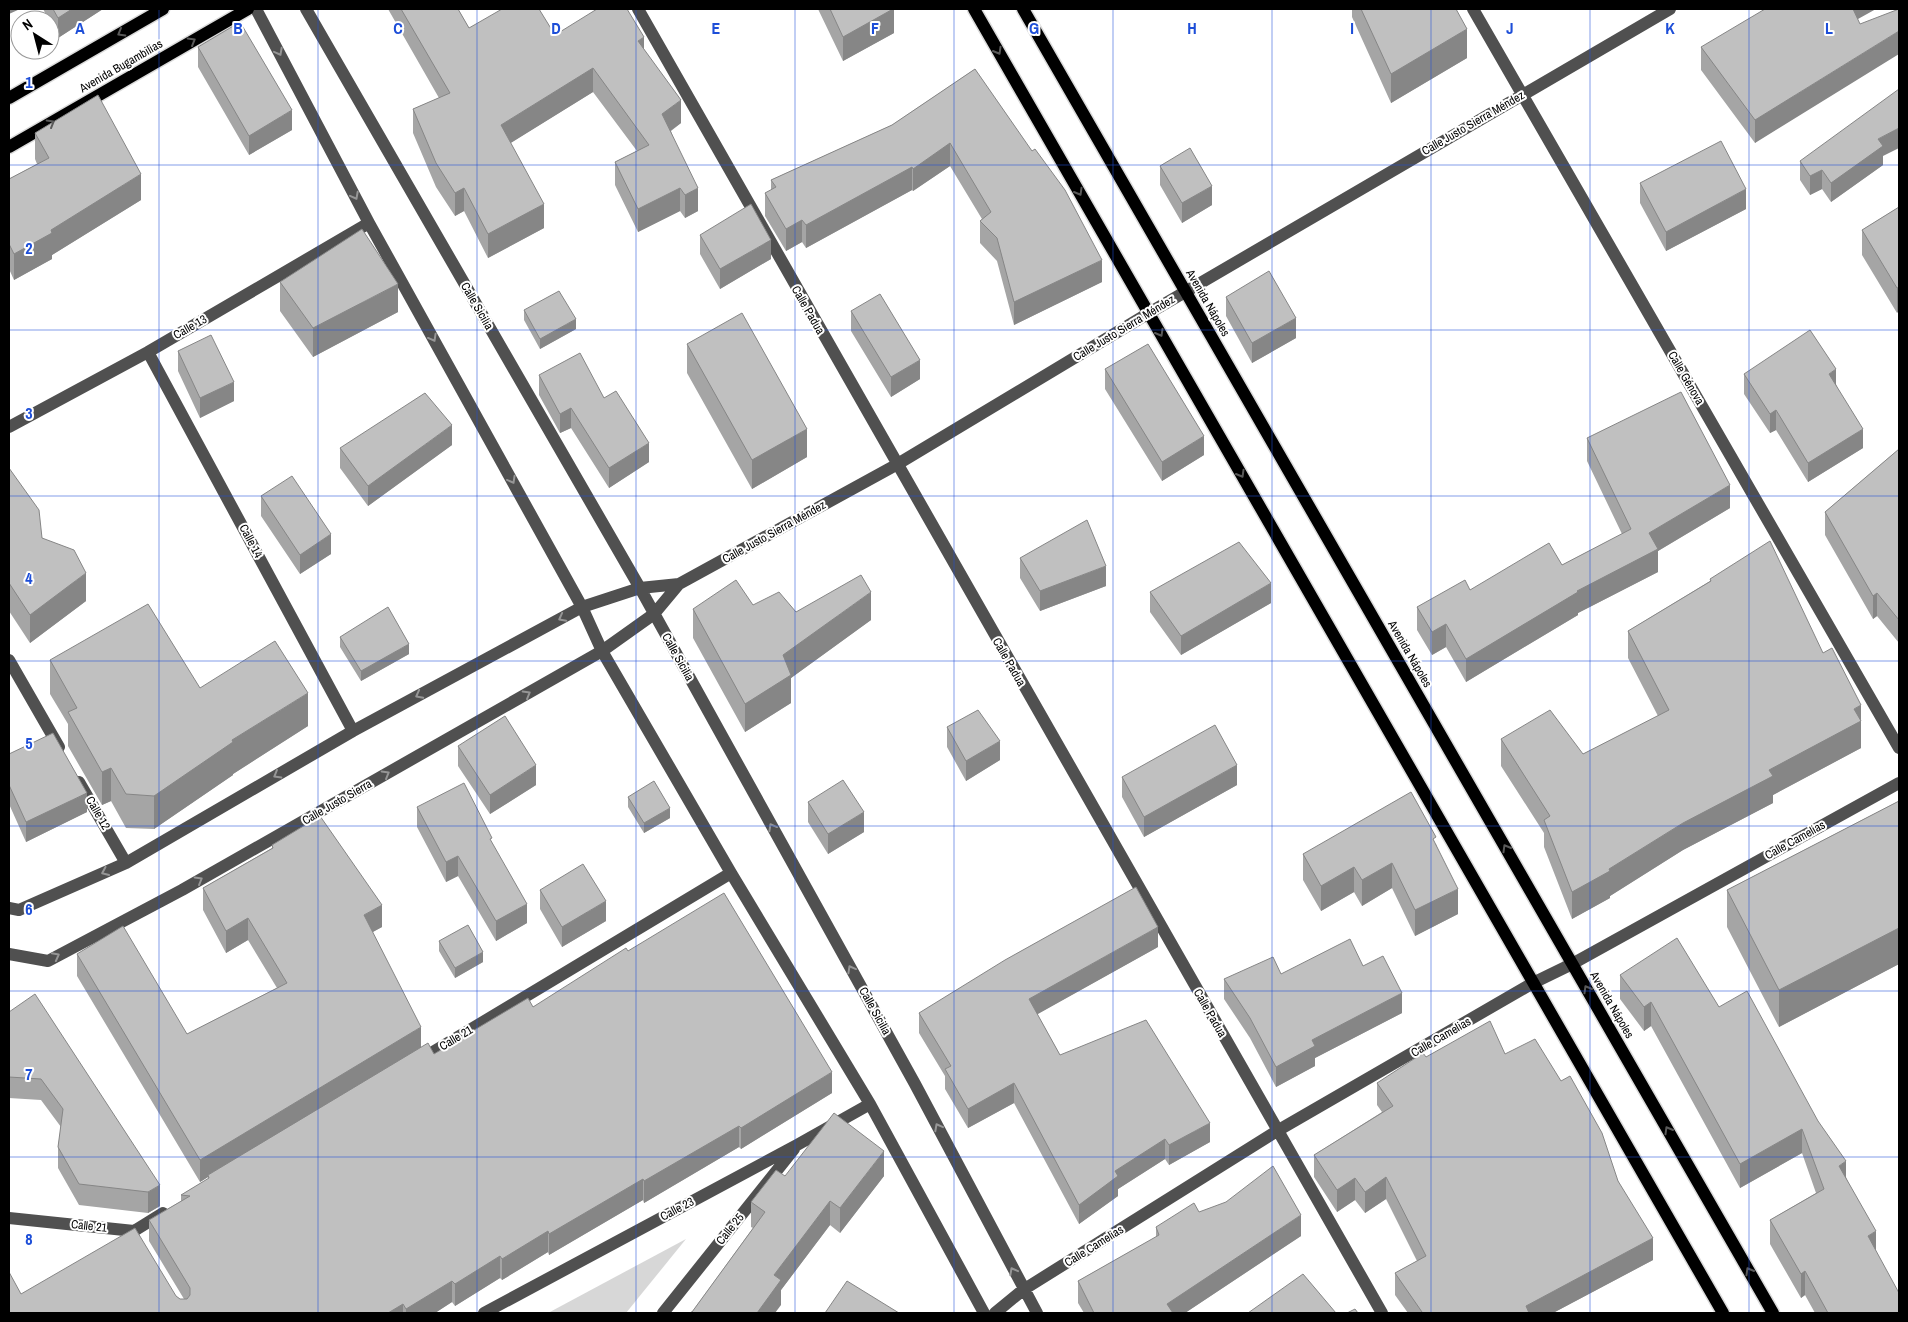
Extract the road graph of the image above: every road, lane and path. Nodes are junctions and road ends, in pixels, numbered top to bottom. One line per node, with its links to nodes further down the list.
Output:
1 (163, 9): 11 (main road, one-way to 11)
2 (248, 9): 12 (main road, Avenida Bugambilias, one-way to 2)
3 (256, 9): 13 (street, one-way to 13)
4 (306, 9): 20 (street, Calle Sicilia)
5 (638, 9): 18 (street, Calle Padua)
6 (974, 9): 15 (main road, one-way to 15)
7 (1023, 9): 14 (main road, Avenida Nápoles)
8 (1473, 9): 10 (street, Calle Génova)
9 (1670, 9): 10 (street, Calle Justo Sierra Méndez)
10 (1522, 94): 14 (street, Calle Justo Sierra Méndez); 26 (street, Calle Génova)
11 (10, 95)
12 (9, 147)
13 (369, 223): 16 (street, Calle 13); 21 (street, one-way to 21)
14 (1186, 291): 15 (street, Calle Justo Sierra Méndez); 32 (main road, Avenida Nápoles, one-way to 14)
15 (1149, 313): 18 (street, Calle Justo Sierra Méndez); 33 (main road, one-way to 33)
16 (148, 352): 17 (street, Calle 13); 25 (street, Calle 14)
17 (9, 427)
18 (896, 464): 19 (street, Calle Justo Sierra Méndez); 36 (street, Calle Padua)
19 (679, 584): 20 (street, Calle Justo Sierra Méndez); 22 (street, Calle Justo Sierra Méndez)
20 (640, 588): 21 (street); 22 (street, Calle Sicilia)
21 (582, 607): 23 (street); 25 (street, one-way to 25)
22 (654, 614): 23 (street, Calle Justo Sierra); 40 (street, Calle Sicilia, one-way to 22)
23 (602, 651): 29 (street); 31 (street, Calle Justo Sierra, one-way to 23)
24 (9, 660): 28 (street, Calle 12)
25 (353, 731): 28 (street, one-way to 28)
26 (1899, 748)
27 (1899, 783): 32 (street, Calle Camelias)
28 (126, 862): 30 (street, one-way to 30)
29 (731, 874): 34 (street, Calle 21); 35 (street)
30 (9, 908)
31 (9, 954)
32 (1572, 964): 33 (street, Calle Camelias); 48 (main road, Avenida Nápoles, one-way to 32)
33 (1533, 983): 36 (street, Calle Camelias); 47 (main road)
34 (407, 1067)
35 (870, 1104): 37 (street, Calle 23); 43 (street)
36 (1277, 1132): 40 (street, Calle Camelias); 46 (street, Calle Padua)
37 (798, 1145): 41 (street, Calle 23); 42 (street, Calle 25)
38 (176, 1205): 39 (street, Calle 21)
39 (9, 1218)
40 (1023, 1290): 44 (street, Calle Camelias); 45 (street, Calle Sicilia)
41 (484, 1313)
42 (663, 1313)
43 (984, 1313)
44 (995, 1313)
45 (1037, 1313)
46 (1382, 1313)
47 (1723, 1313)
48 (1773, 1313)

